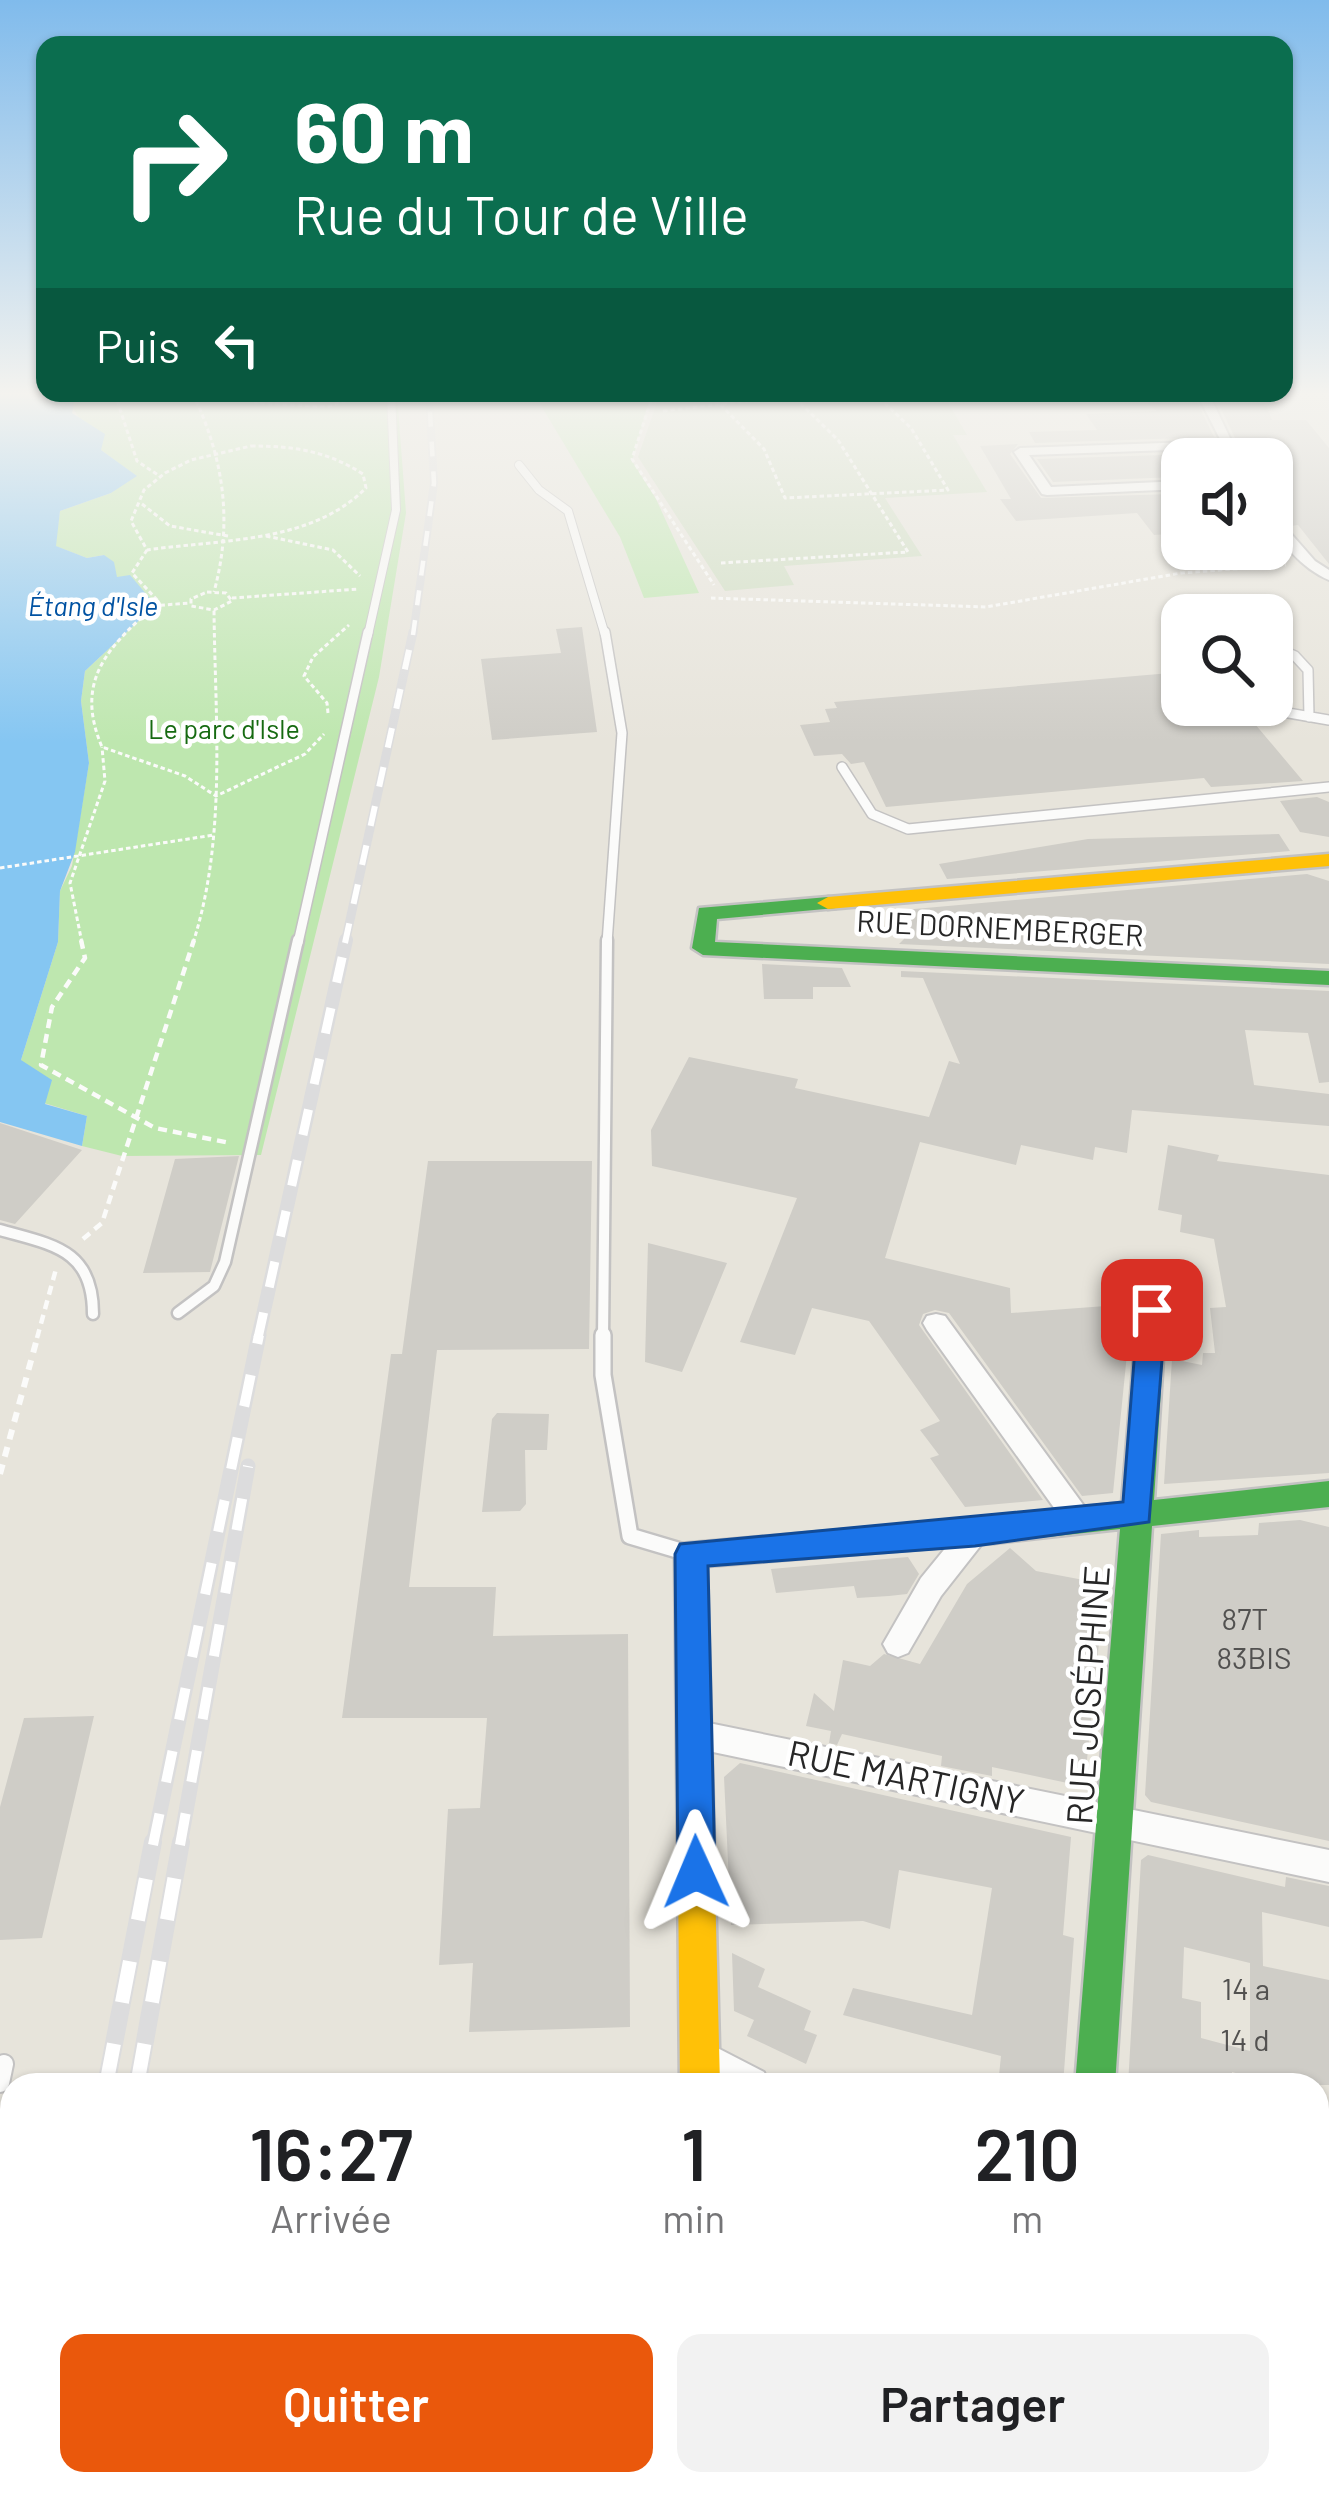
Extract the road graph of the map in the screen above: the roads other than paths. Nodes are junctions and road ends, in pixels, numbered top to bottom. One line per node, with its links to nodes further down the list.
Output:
1 (396, 510): 16 (lane)
2 (566, 510): 23 (lane)
3 (1293, 543): 4 (street)
4 (1329, 576)
5 (1293, 655): 7 (lane)
6 (1293, 714): 7 (lane)
7 (1309, 717): 8 (lane)
8 (1325, 720): 9 (lane)
9 (1329, 732)
10 (842, 767): 11 (lane)
11 (1329, 787)
12 (1329, 860): 13 (street, RUE DORNEMBERGER)
13 (1329, 978)
14 (0, 1230): 17 (lane)
15 (1152, 1310): 20 (street, RUE JOSÉPHINE)
16 (178, 1312)
17 (93, 1314)
18 (936, 1323): 21 (street)
19 (1329, 1494): 20 (street)
20 (1138, 1513): 21 (street); 26 (street, RUE JOSÉPHINE)
21 (1077, 1518): 22 (street)
22 (975, 1532): 23 (street); 24 (street)
23 (691, 1554): 25 (street)
24 (898, 1644)
25 (694, 1734): 26 (street, RUE MARTIGNY); 28 (street)
26 (1115, 1821): 27 (street, RUE MARTIGNY); 29 (street, RUE JOSÉPHINE)
27 (1329, 1866)
28 (700, 2071)
29 (1096, 2073)

